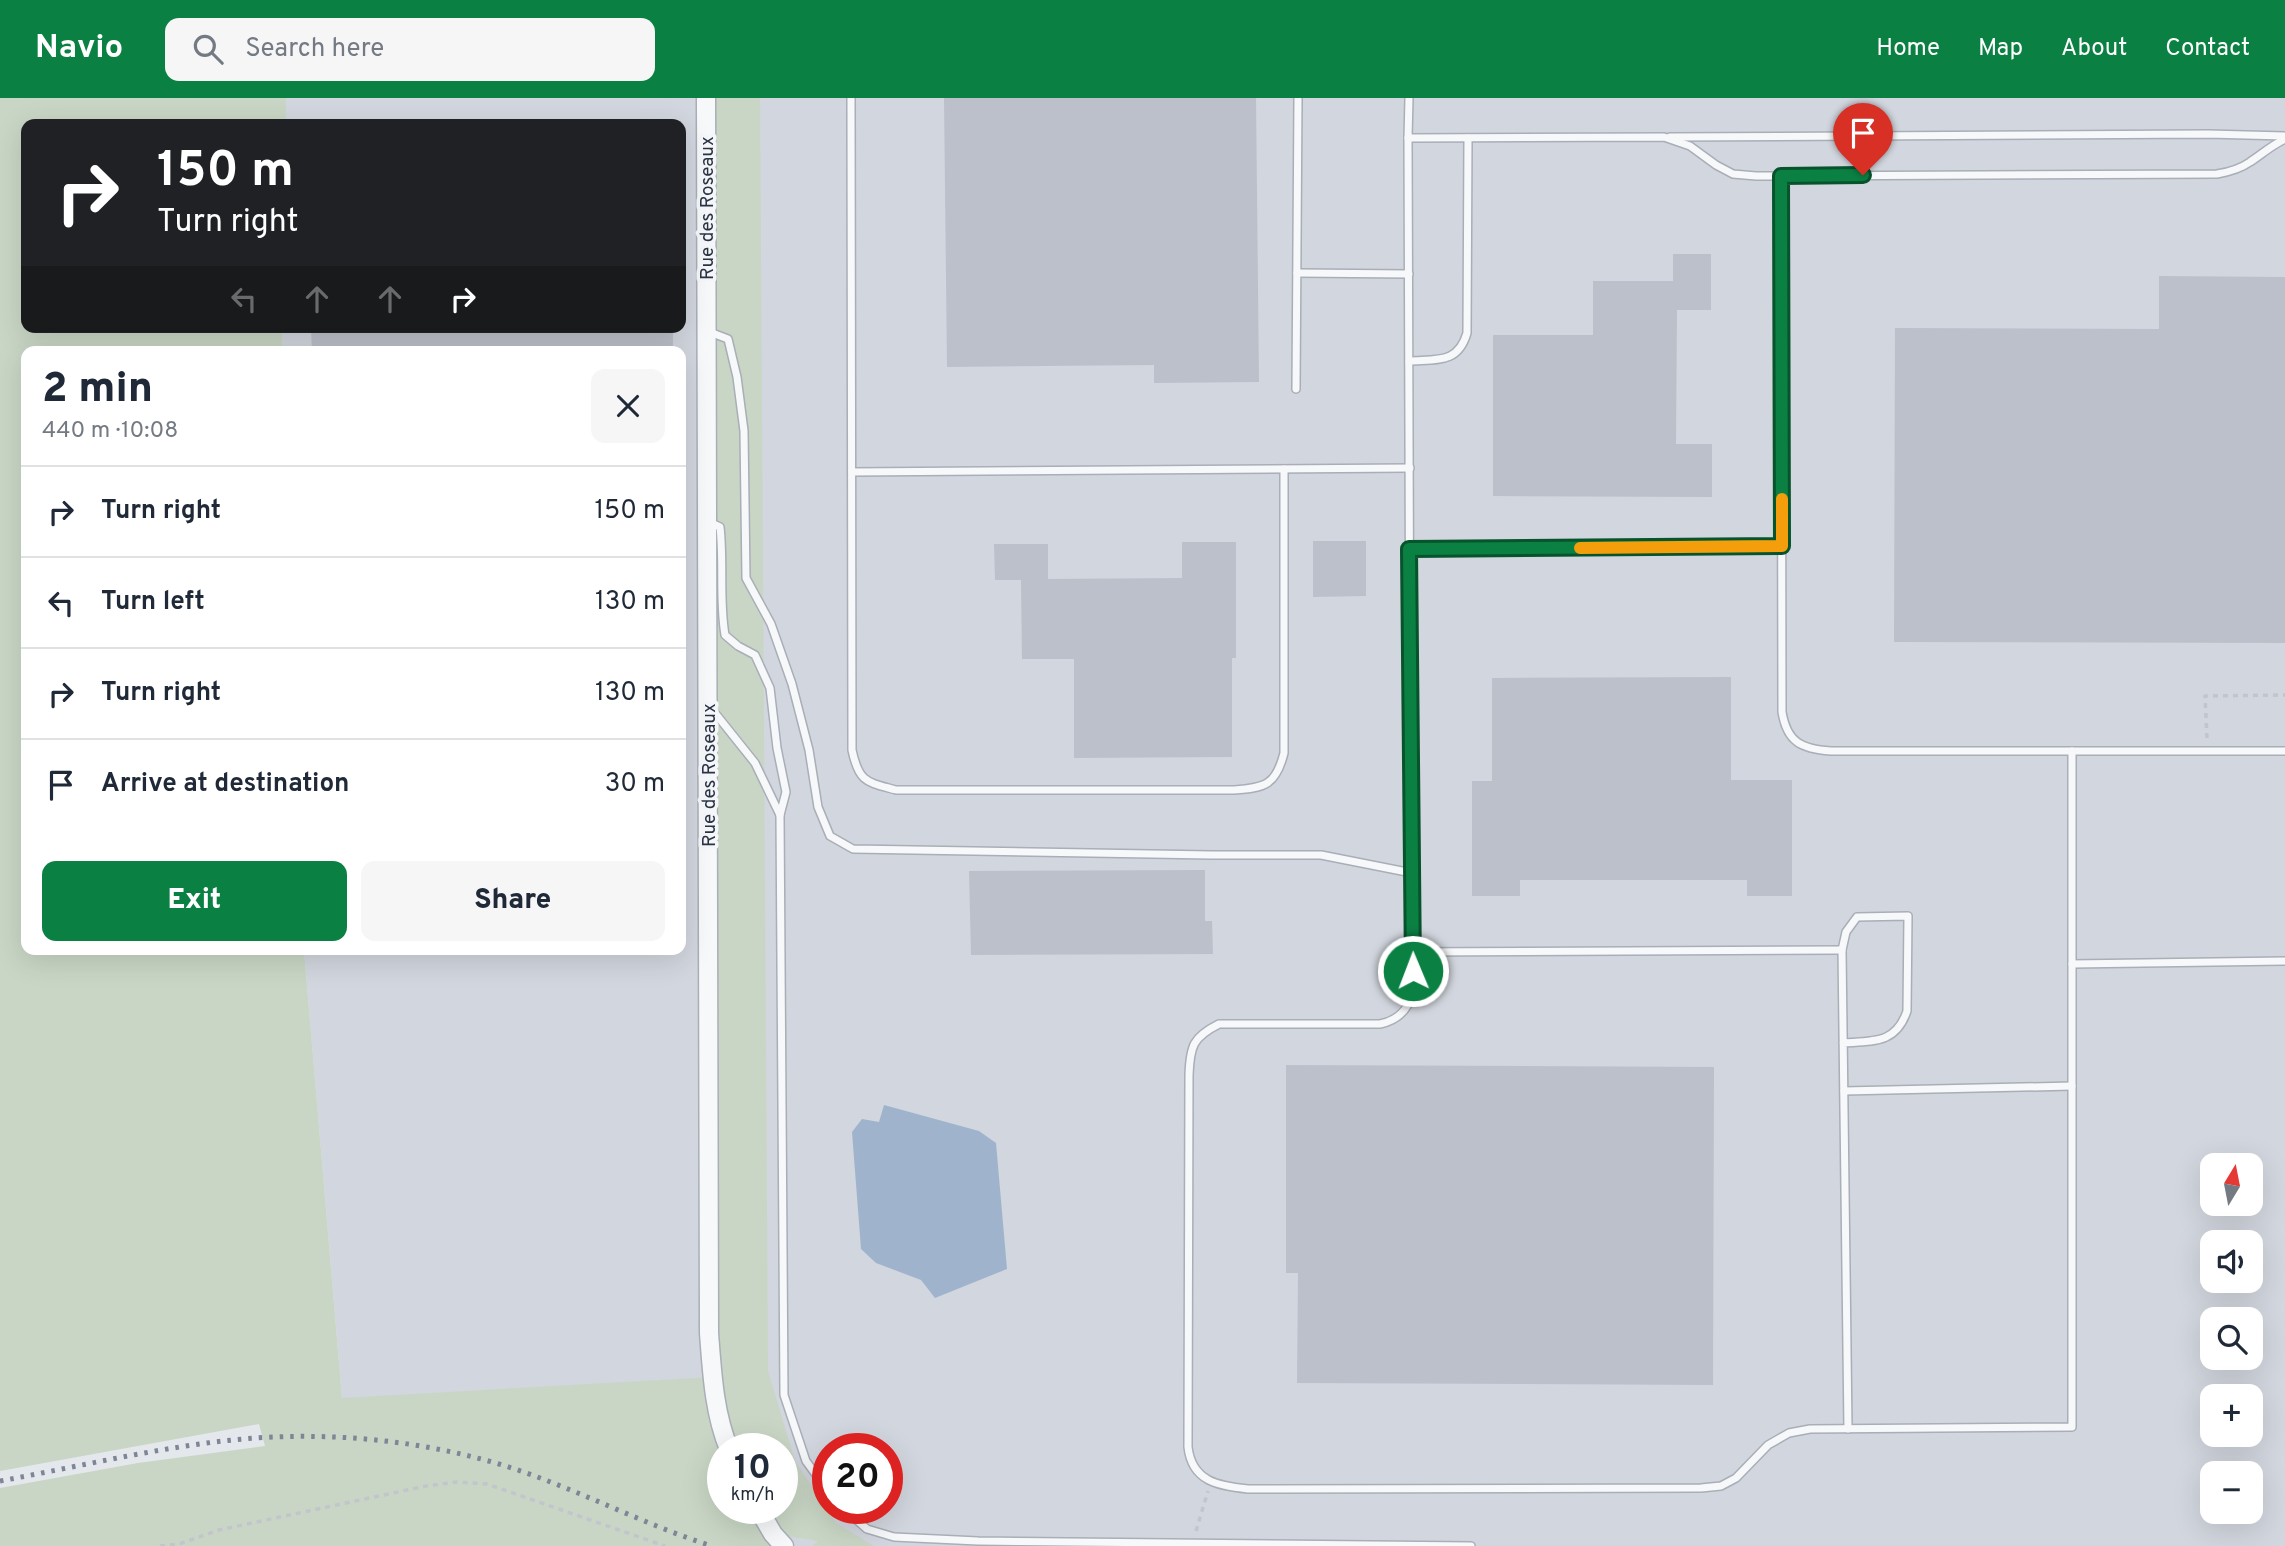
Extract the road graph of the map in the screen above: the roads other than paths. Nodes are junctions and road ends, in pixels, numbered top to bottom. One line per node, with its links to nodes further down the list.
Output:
1 (706, 98): 12 (street, Rue des Roseaux)
2 (851, 98): 17 (lane)
3 (1298, 98): 10 (lane)
4 (1409, 98): 6 (lane)
5 (1664, 137): 7 (lane); 8 (lane); 9 (lane)
6 (1409, 138): 7 (lane); 11 (lane)
7 (1468, 138): 13 (lane)
8 (2285, 138): 9 (lane)
9 (1781, 176): 19 (lane)
10 (1297, 273): 11 (lane); 14 (lane)
11 (1409, 274): 13 (lane)
12 (706, 331): 18 (street, Rue des Roseaux); 25 (lane)
13 (1409, 361): 15 (lane)
14 (1296, 389)
15 (1409, 468): 16 (lane); 20 (lane)
16 (1284, 469): 17 (lane); 17 (lane)
17 (852, 472)
18 (707, 521): 21 (street, Rue des Roseaux); 24 (lane)
19 (1782, 546): 20 (lane); 22 (lane)
20 (1409, 549): 25 (lane)
21 (707, 704): 24 (lane); 34 (street, Rue des Roseaux)
22 (2072, 751): 23 (lane); 29 (lane)
23 (2285, 751)
24 (780, 815): 35 (lane)
25 (1412, 873): 27 (lane)
26 (1842, 950): 27 (lane); 30 (lane); 30 (lane)
27 (1413, 952): 33 (lane)
28 (2285, 961): 29 (lane)
29 (2072, 964): 31 (lane)
30 (1843, 1043): 32 (lane)
31 (2072, 1086): 32 (lane); 33 (lane)
32 (1844, 1091): 33 (lane)
33 (1848, 1429)
34 (724, 1433)
35 (812, 1469)
36 (767, 1524): 38 (street)
37 (861, 1524): 39 (lane)
38 (784, 1546)
39 (1471, 1546)

